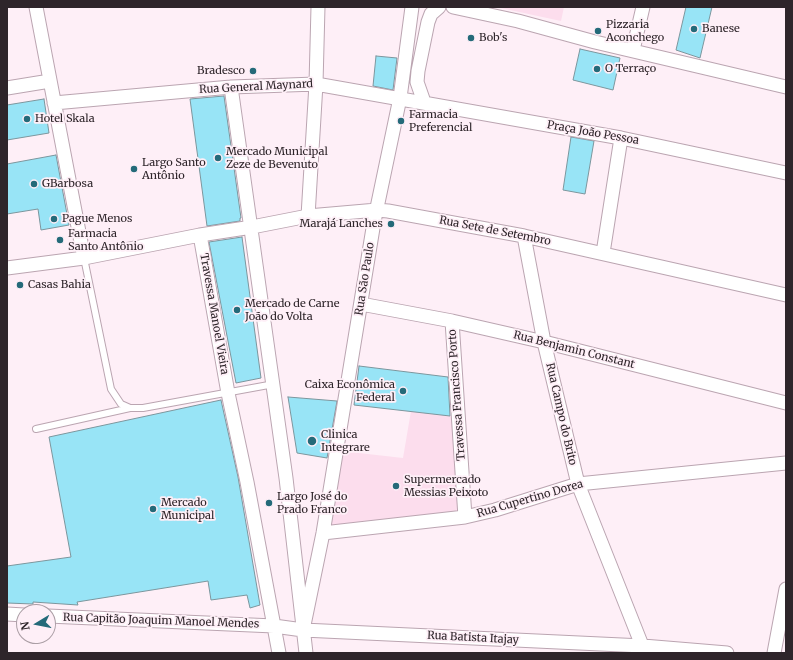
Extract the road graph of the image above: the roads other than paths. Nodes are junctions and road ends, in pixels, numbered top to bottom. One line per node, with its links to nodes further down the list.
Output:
1 (36, 7): 8 (street)
2 (318, 7): 9 (street)
3 (412, 7): 13 (street, Rua São Paulo)
4 (439, 7): 14 (street)
5 (453, 7): 7 (street)
6 (642, 7): 7 (street)
7 (633, 50): 11 (street)
8 (50, 81): 12 (street); 15 (street)
9 (316, 84): 10 (street, Rua General Maynard); 13 (street, Rua General Maynard); 19 (street)
10 (231, 87): 15 (street, Rua General Maynard); 20 (street)
11 (786, 87)
12 (7, 88)
13 (400, 98): 14 (street, Praça João Pessoa); 18 (street, Rua São Paulo)
14 (424, 102): 16 (street, Praça João Pessoa)
15 (54, 103): 24 (street)
16 (620, 138): 17 (street, Praça João Pessoa); 23 (street)
17 (786, 173)
18 (377, 210): 19 (street, Rua Sete de Setembro); 22 (street, Rua Sete de Setembro); 27 (street, Rua São Paulo)
19 (308, 216): 20 (street, Rua Sete de Setembro)
20 (252, 227): 21 (street, Rua Sete de Setembro); 30 (street)
21 (200, 235): 24 (street); 31 (street, Travessa Manoel Vieira)
22 (524, 236): 23 (street, Rua Sete de Setembro); 29 (street, Rua Campo do Brito)
23 (602, 253): 26 (street, Rua Sete de Setembro)
24 (84, 258): 25 (street); 33 (lane)
25 (7, 268)
26 (786, 295)
27 (361, 304): 28 (street, Rua Benjamin Constant); 38 (street, Rua São Paulo)
28 (452, 321): 29 (street, Rua Benjamin Constant); 37 (street, Travessa Francisco Porto)
29 (544, 342): 32 (street, Rua Benjamin Constant); 36 (street, Rua Campo do Brito)
30 (274, 384): 31 (lane); 42 (street)
31 (228, 393): 33 (lane); 41 (street, Travessa Manoel Vieira)
32 (786, 403)
33 (130, 408): 34 (lane)
34 (36, 429)
35 (786, 463): 36 (street, Rua Cupertino Dorea)
36 (578, 484): 37 (street, Rua Cupertino Dorea); 43 (street, Rua Campo do Brito)
37 (465, 517): 38 (street, Rua Cupertino Dorea)
38 (322, 533): 42 (street, Rua São Paulo)
39 (786, 589): 48 (street)
40 (56, 616): 41 (street, Rua Capitão Joaquim Manoel Mendes)
41 (274, 626): 42 (street, Rua Capitão Joaquim Manoel Mendes); 45 (street, Travessa Manoel Vieira)
42 (303, 630): 43 (street, Rua Batista Itajay); 46 (street)
43 (644, 650): 44 (street, Rua Batista Itajay)
44 (680, 651): 47 (street, Rua Batista Itajay)
45 (279, 653)
46 (306, 653)
47 (728, 653)
48 (774, 653)

